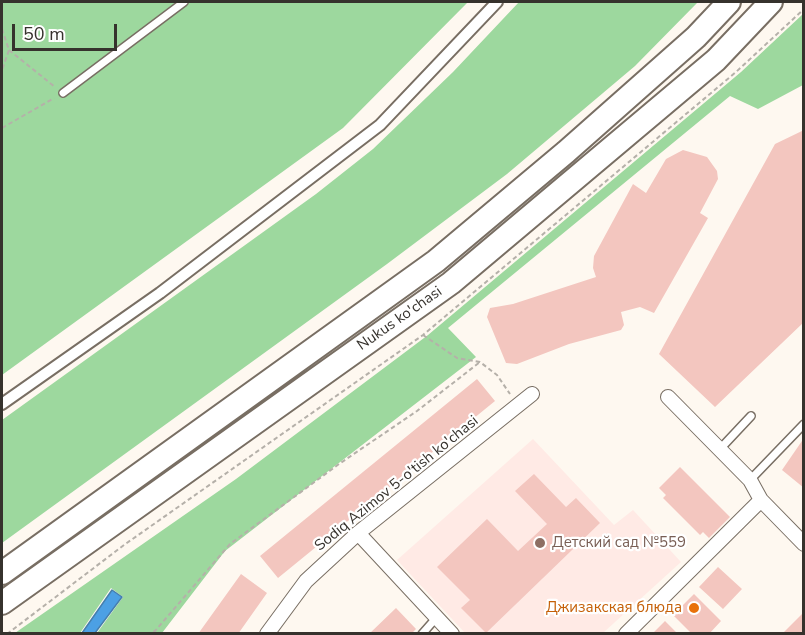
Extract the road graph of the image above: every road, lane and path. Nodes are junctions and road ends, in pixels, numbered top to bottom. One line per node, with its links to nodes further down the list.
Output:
1 (184, 2): 8 (lane)
2 (497, 2): 14 (street)
3 (729, 2): 22 (main road, Nukus ko'chasi)
4 (771, 2): 24 (main road, Nukus ko'chasi)
5 (2, 29): 6 (path)
6 (9, 50): 7 (path); 8 (path)
7 (2, 70)
8 (63, 93): 9 (path)
9 (2, 128)
10 (423, 335): 11 (path)
11 (480, 362): 15 (path); 28 (path)
12 (532, 394): 15 (street, Sodiq Azimov 5-o'tish ko'chasi)
13 (668, 397): 18 (street)
14 (2, 404)
15 (519, 406): 21 (street, Sodiq Azimov 5-o'tish ko'chasi)
16 (751, 416): 18 (lane)
17 (804, 424): 19 (lane)
18 (720, 449): 19 (street)
19 (750, 480): 20 (street)
20 (761, 500): 23 (street); 32 (street)
21 (358, 533): 27 (street); 29 (street, Sodiq Azimov 5-o'tish ko'chasi)
22 (50, 539): 24 (main road); 25 (main road, Nukus ko'chasi)
23 (804, 544)
24 (64, 559): 26 (main road, Nukus ko'chasi)
25 (2, 573)
26 (2, 603)
27 (437, 617): 30 (lane); 31 (street)
28 (146, 633)
29 (267, 633)
30 (422, 633)
31 (452, 633)
32 (626, 633)

